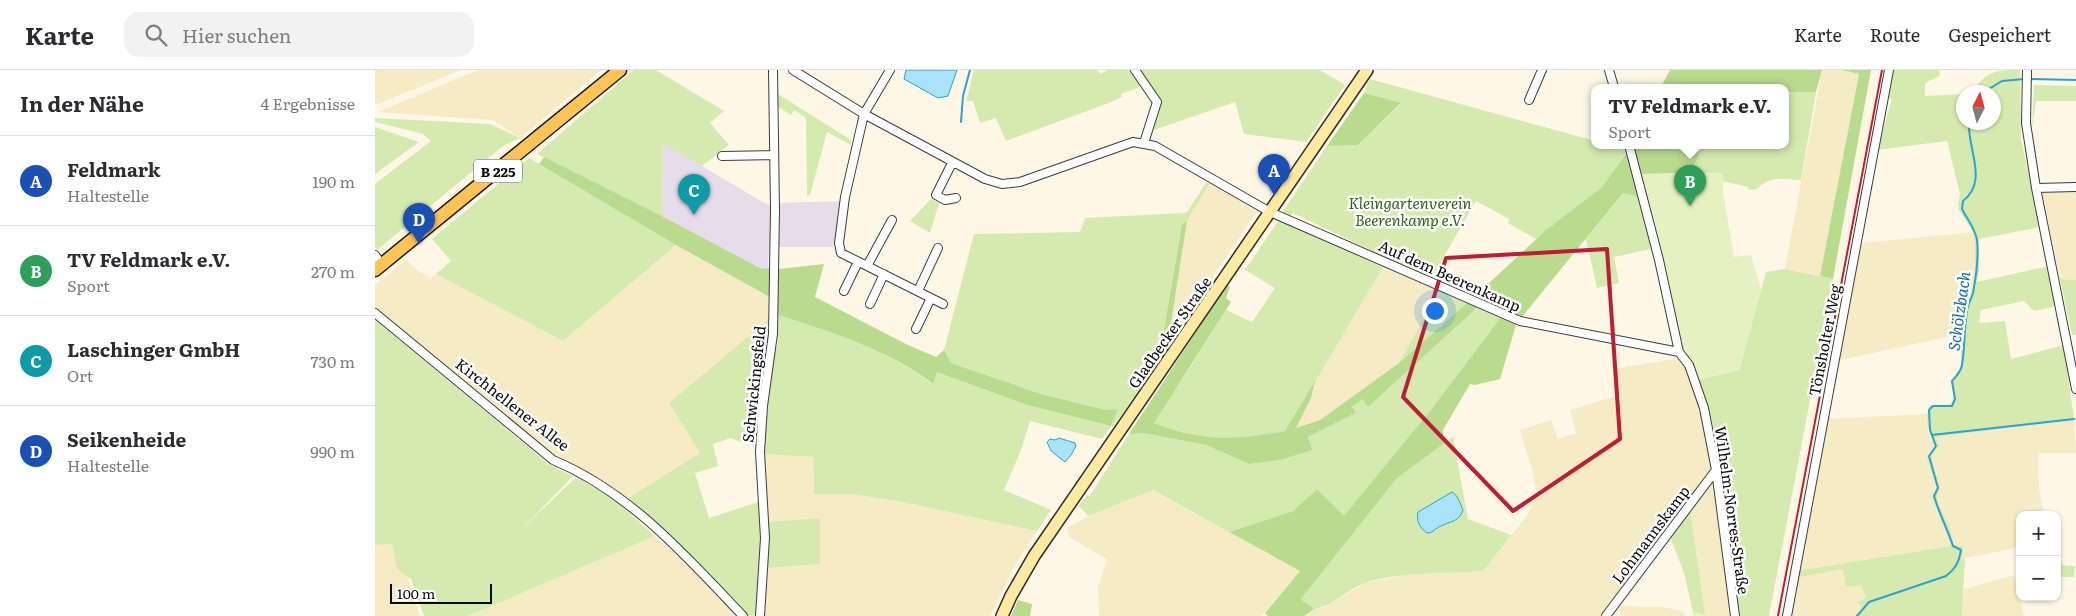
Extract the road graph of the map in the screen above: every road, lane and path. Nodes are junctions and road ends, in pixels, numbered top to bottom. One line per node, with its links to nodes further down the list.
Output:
1 (620, 70): 26 (main road, B 225)
2 (773, 70): 16 (street, Schwickingsfeld)
3 (793, 70): 13 (street)
4 (1135, 70): 14 (street)
5 (1367, 70): 22 (main road, Gladbecker Straße)
6 (1542, 70): 12 (street)
7 (1609, 70): 11 (street)
8 (1889, 70): 44 (street, Tönsholter Weg)
9 (2027, 70): 20 (street)
10 (888, 71): 13 (street)
11 (1613, 84)
12 (1529, 100)
13 (864, 114): 18 (street); 25 (street)
14 (1144, 143): 18 (street); 22 (street, Auf dem Beerenkamp)
15 (1630, 149): 36 (street, Wilhelm-Norres-Straße)
16 (774, 155): 17 (street); 40 (street, Schwickingsfeld)
17 (722, 156)
18 (953, 163): 21 (street)
19 (2076, 187): 20 (street)
20 (2036, 188): 37 (street)
21 (956, 198)
22 (1269, 212): 36 (street, Auf dem Beerenkamp); 41 (main road, Gladbecker Straße)
23 (891, 220): 27 (street)
24 (938, 248): 30 (street)
25 (858, 262): 27 (street); 29 (street)
26 (377, 263)
27 (867, 266): 28 (street)
28 (884, 274): 30 (street); 32 (street)
29 (844, 291)
30 (918, 291): 31 (street)
31 (931, 298): 33 (street); 35 (street)
32 (870, 304)
33 (943, 304)
34 (375, 313): 39 (street, Kirchhellener Allee)
35 (916, 328)
36 (1679, 352): 38 (street, Wilhelm-Norres-Straße)
37 (2076, 389)
38 (1717, 470): 42 (street, Lohmannskamp); 43 (street, Wilhelm-Norres-Straße)
39 (743, 616)
40 (760, 616)
41 (1002, 616)
42 (1606, 616)
43 (1735, 616)
44 (1787, 616)

